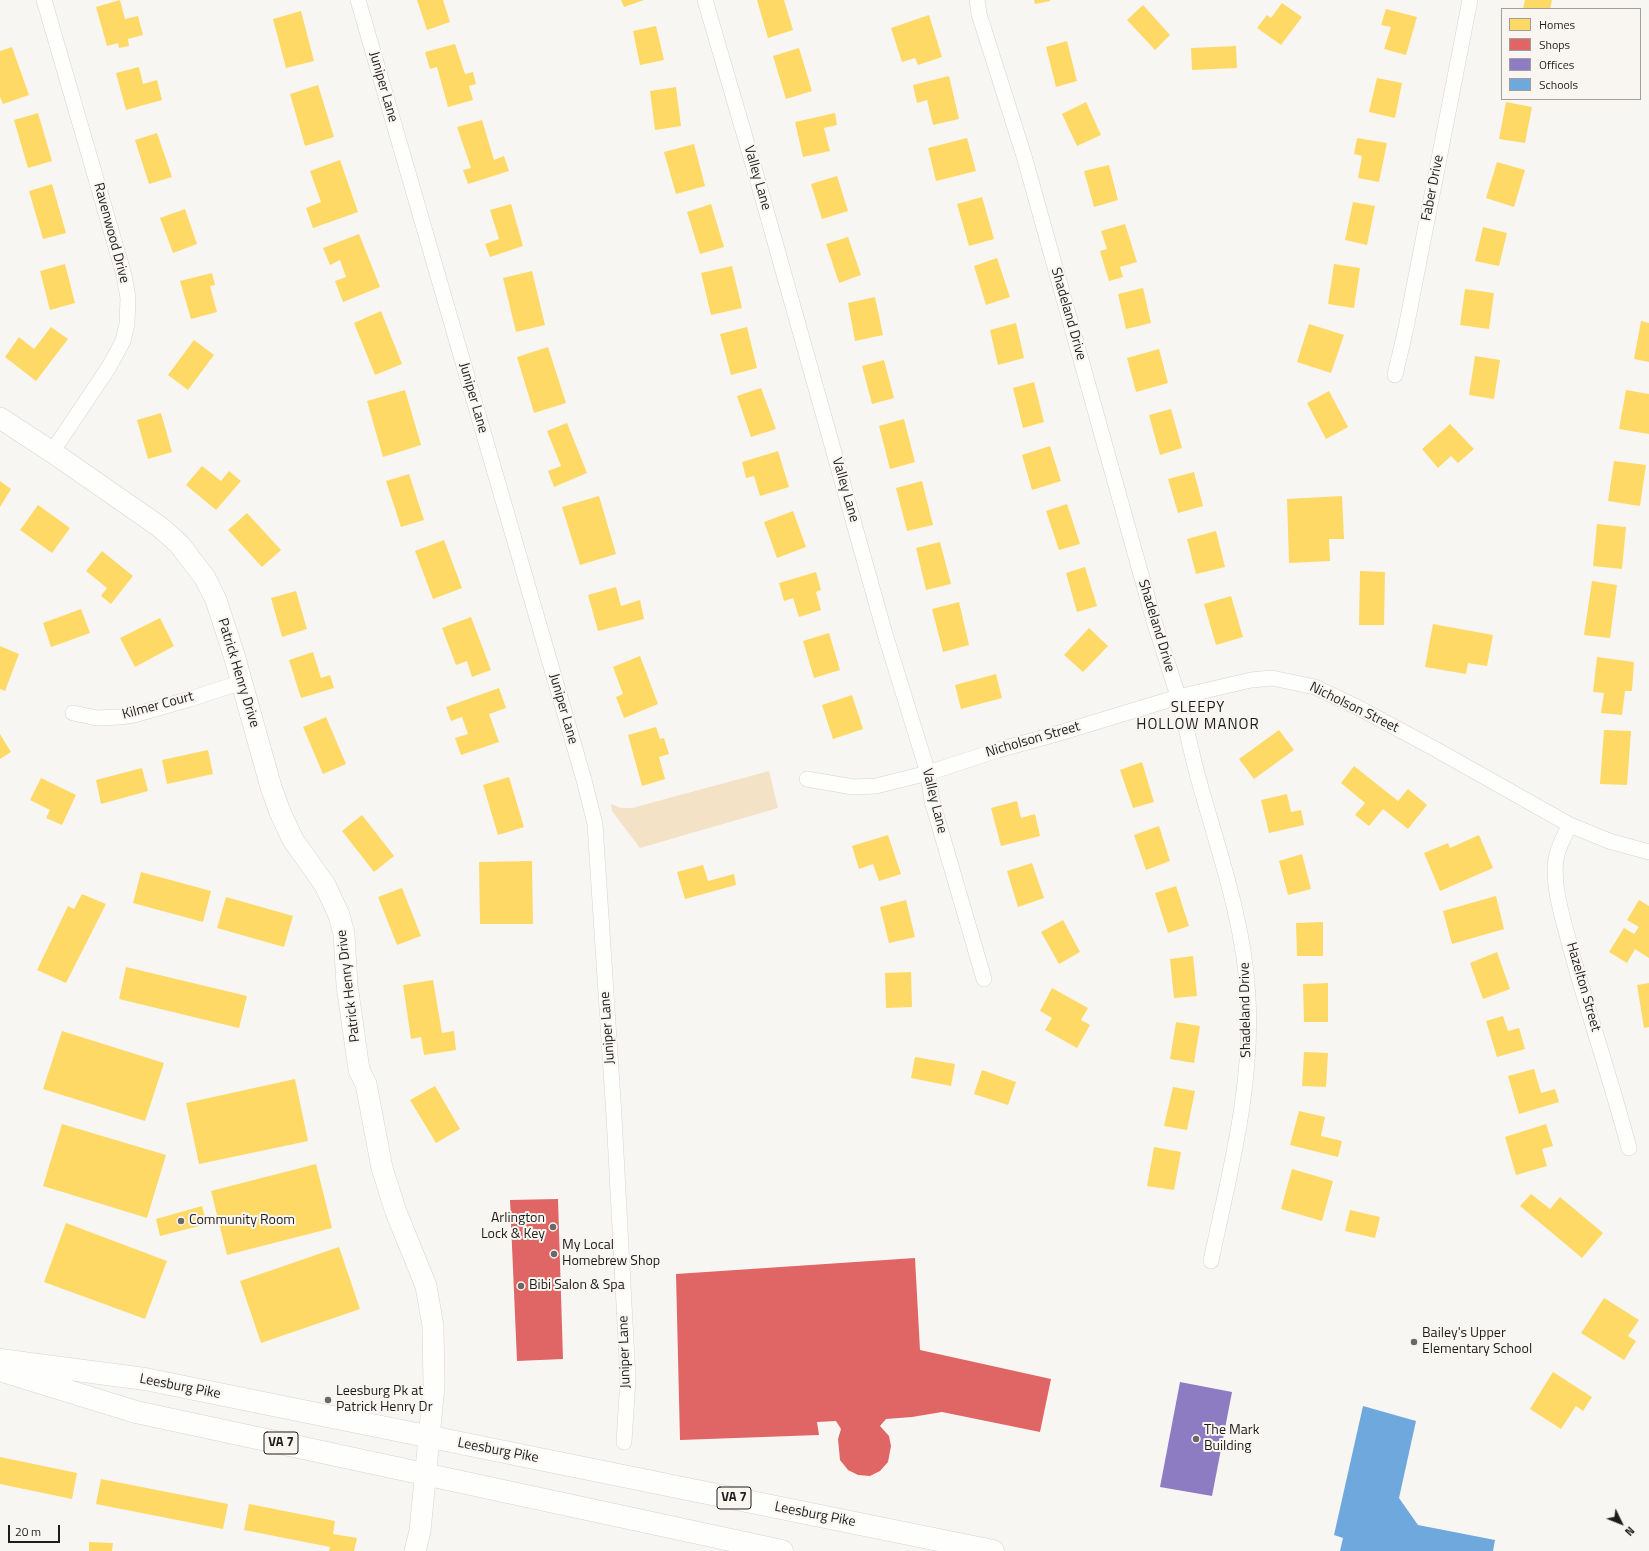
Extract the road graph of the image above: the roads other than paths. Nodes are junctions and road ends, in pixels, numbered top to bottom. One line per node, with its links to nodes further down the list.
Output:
1 (44, 0): 8 (street, Ravenwood Drive)
2 (358, 0): 22 (street, Juniper Lane)
3 (705, 0): 12 (street, Valley Lane)
4 (977, 0): 10 (street, Shadeland Drive)
5 (1470, 0): 6 (street, Faber Drive)
6 (1395, 375)
7 (0, 418): 8 (street, Patrick Henry Drive)
8 (52, 452): 9 (street, Patrick Henry Drive)
9 (242, 682): 11 (street, Kilmer Court); 21 (street, Patrick Henry Drive)
10 (1178, 697): 12 (street, Nicholson Street); 14 (street, Nicholson Street); 18 (street, Shadeland Drive)
11 (73, 713)
12 (928, 773): 13 (street, Nicholson Street); 16 (street, Valley Lane)
13 (807, 780)
14 (1570, 825): 15 (street, Nicholson Street); 17 (street, Hazelton Street)
15 (1649, 852)
16 (984, 979)
17 (1629, 1148)
18 (1211, 1262)
19 (0, 1360): 21 (main road, Leesburg Pike / VA 7)
20 (0, 1370): 23 (main road, VA 7)
21 (430, 1437): 23 (street, Patrick Henry Drive); 26 (main road, Leesburg Pike / VA 7)
22 (624, 1442)
23 (426, 1475): 24 (street, Patrick Henry Drive); 25 (main road, VA 7)
24 (415, 1551)
25 (782, 1551)
26 (993, 1551)

